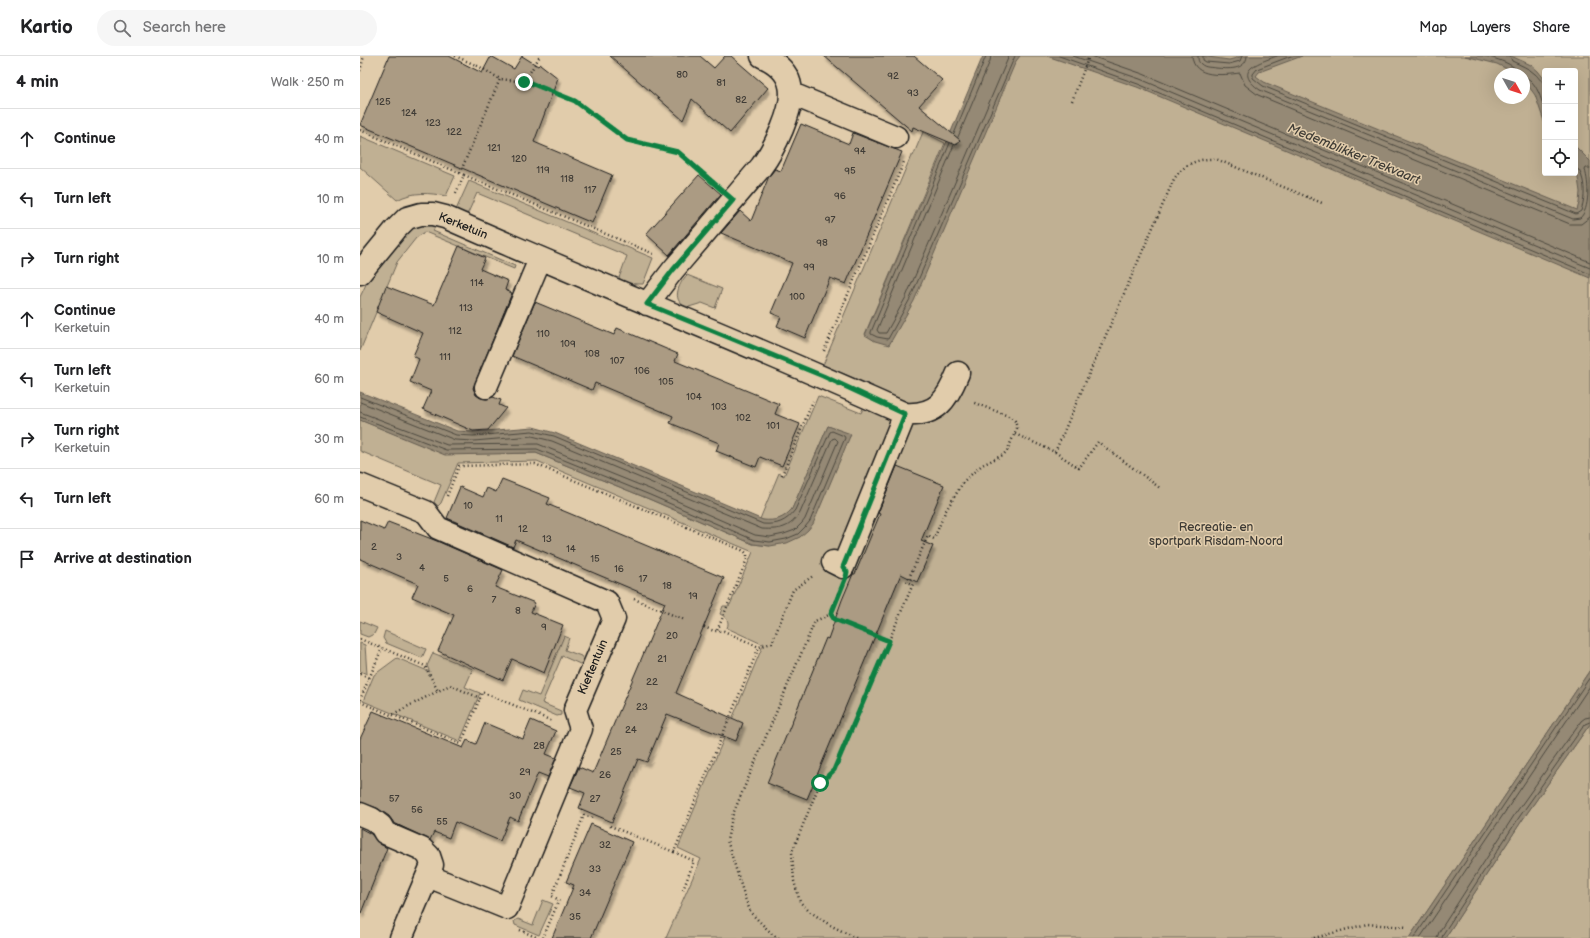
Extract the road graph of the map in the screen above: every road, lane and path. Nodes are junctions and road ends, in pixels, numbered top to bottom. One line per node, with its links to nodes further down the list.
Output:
1 (364, 56): 6 (path)
2 (455, 56): 7 (path)
3 (540, 56): 8 (path)
4 (762, 56): 9 (street)
5 (1089, 56): 10 (path)
6 (360, 71)
7 (500, 79): 8 (path); 13 (path)
8 (524, 82): 15 (path)
9 (792, 94): 12 (street); 15 (street)
10 (1072, 100)
11 (360, 130): 13 (path)
12 (896, 138): 22 (path)
13 (460, 173): 14 (path)
14 (464, 175): 17 (path); 19 (path)
15 (733, 200): 19 (street)
16 (1322, 203): 27 (path)
17 (445, 217): 18 (street, Kerketuin); 20 (street, Kerketuin)
18 (540, 259): 21 (street, Kerketuin); 24 (street)
19 (673, 270): 21 (street)
20 (360, 273)
21 (647, 304): 22 (street, Kerketuin)
22 (819, 375): 25 (street, Kerketuin); 28 (path)
23 (954, 383): 25 (street); 26 (path)
24 (486, 387)
25 (905, 414): 32 (street)
26 (1015, 434): 27 (path); 39 (path)
27 (1055, 452): 30 (path)
28 (782, 475)
29 (360, 485): 31 (street)
30 (1160, 488)
31 (435, 524): 33 (street); 37 (path)
32 (838, 565): 34 (path); 40 (path)
33 (607, 602): 35 (path); 48 (street, Kieftentuin)
34 (831, 614): 39 (path); 58 (path)
35 (685, 620)
36 (704, 627): 37 (path)
37 (717, 631): 40 (path)
38 (360, 639): 41 (path)
39 (889, 641): 59 (path)
40 (759, 647): 52 (path)
41 (382, 648): 43 (path); 44 (path)
42 (360, 674): 43 (path)
43 (369, 678): 46 (path)
44 (438, 691): 45 (path); 47 (path)
45 (480, 698): 47 (path); 48 (path)
46 (360, 701): 47 (path)
47 (393, 714)
48 (580, 733): 53 (street)
49 (360, 814): 53 (street)
50 (592, 818): 57 (path)
51 (610, 826): 52 (path)
52 (674, 852): 54 (path)
53 (428, 876): 56 (street)
54 (683, 890)
55 (1407, 927): 60 (path)
56 (401, 938)
57 (543, 938)
58 (780, 938)
59 (856, 938)
60 (1314, 938)

